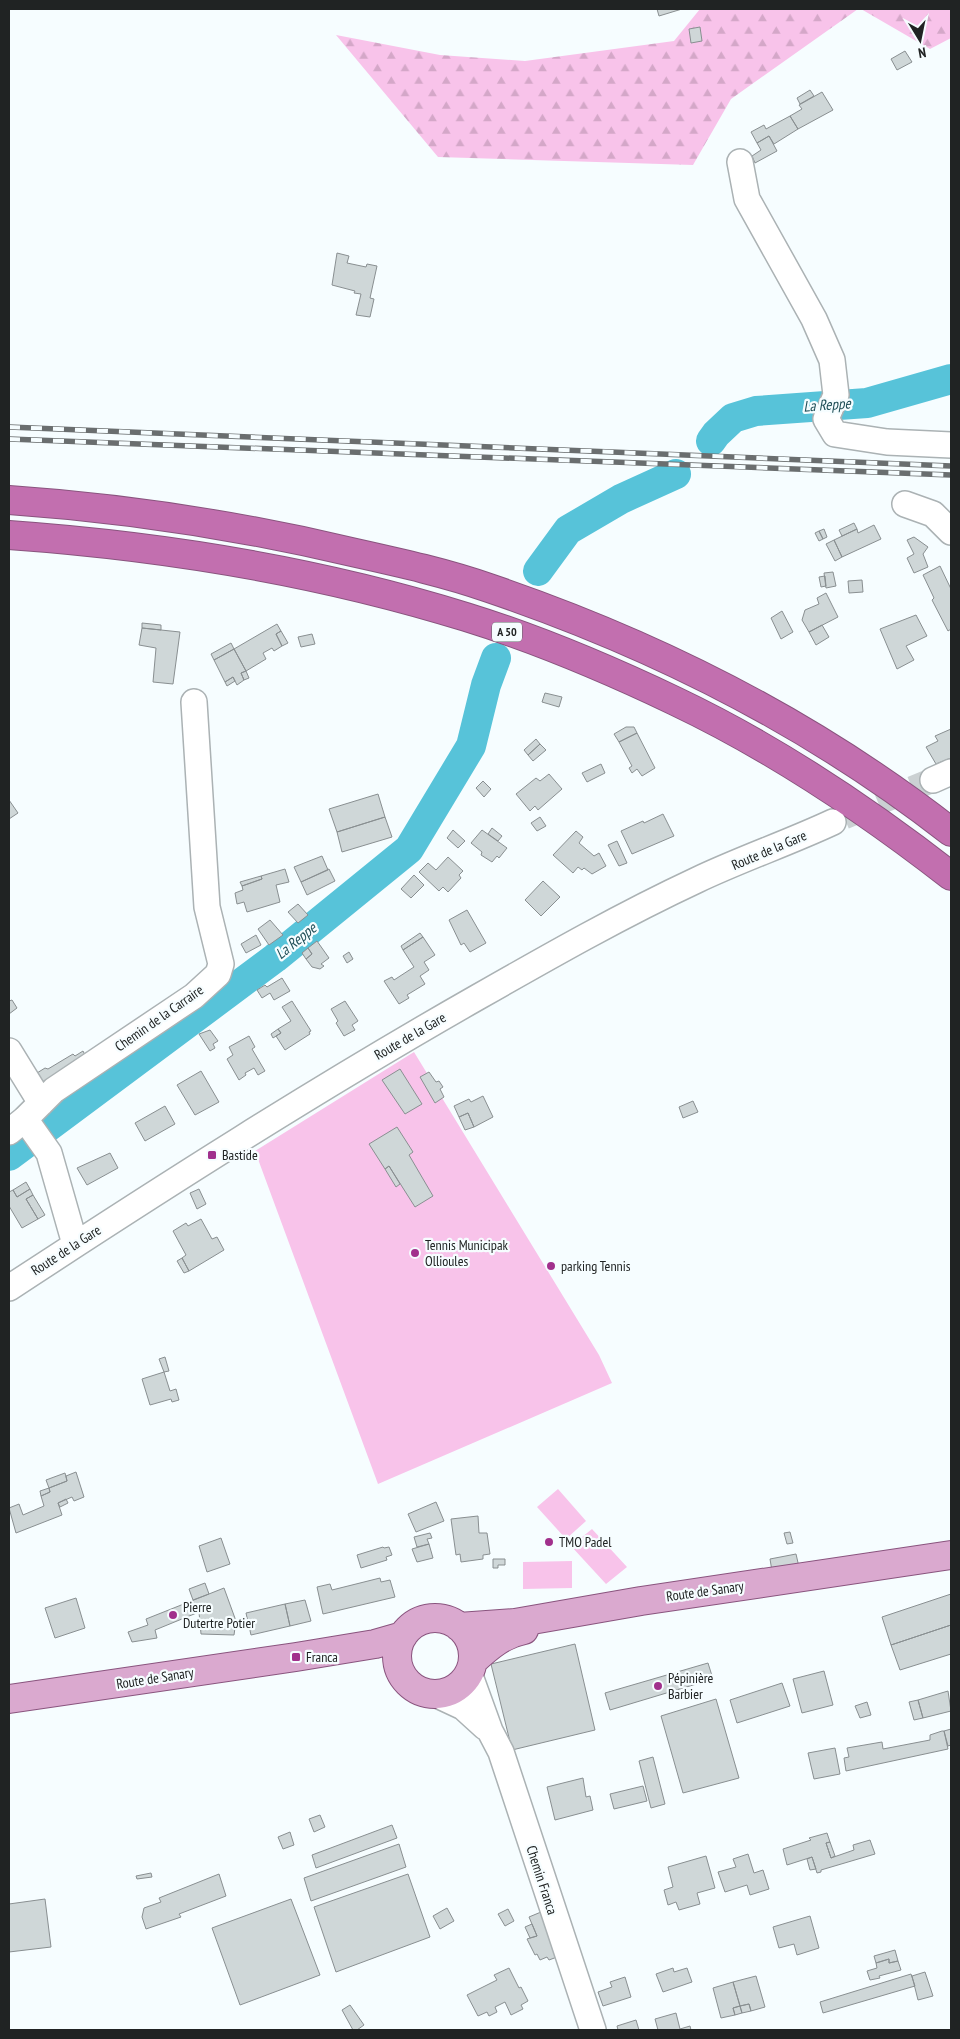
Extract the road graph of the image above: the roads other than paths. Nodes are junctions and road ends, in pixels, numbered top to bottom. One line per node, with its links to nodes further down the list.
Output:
1 (740, 162): 2 (street)
2 (951, 445)
3 (9, 500): 9 (highway)
4 (906, 504): 5 (street)
5 (951, 532)
6 (9, 535): 10 (highway, A 50)
7 (194, 702): 12 (street, Chemin de la Carraire)
8 (833, 822): 13 (street, Route de la Gare)
9 (951, 831)
10 (951, 876)
11 (9, 1051): 12 (street)
12 (25, 1118): 13 (street)
13 (75, 1244): 14 (street, Route de la Gare)
14 (9, 1288)
15 (951, 1555): 17 (main road, Route de Sanary)
16 (951, 1563): 20 (main road, Route de Sanary)
17 (460, 1627): 18 (main road, Route de Sanary); 20 (main road)
18 (403, 1636): 19 (main road, Route de Sanary); 21 (main road)
19 (302, 1656): 21 (main road, Route de Sanary); 23 (main road, Route de Sanary)
20 (471, 1667): 22 (main road, Route de Sanary); 24 (street, Chemin Franca)
21 (400, 1673): 22 (main road, Route de Sanary)
22 (433, 1694): 24 (street, Chemin Franca)
23 (9, 1699)
24 (490, 1731): 25 (street, Chemin Franca)
25 (593, 2030)

